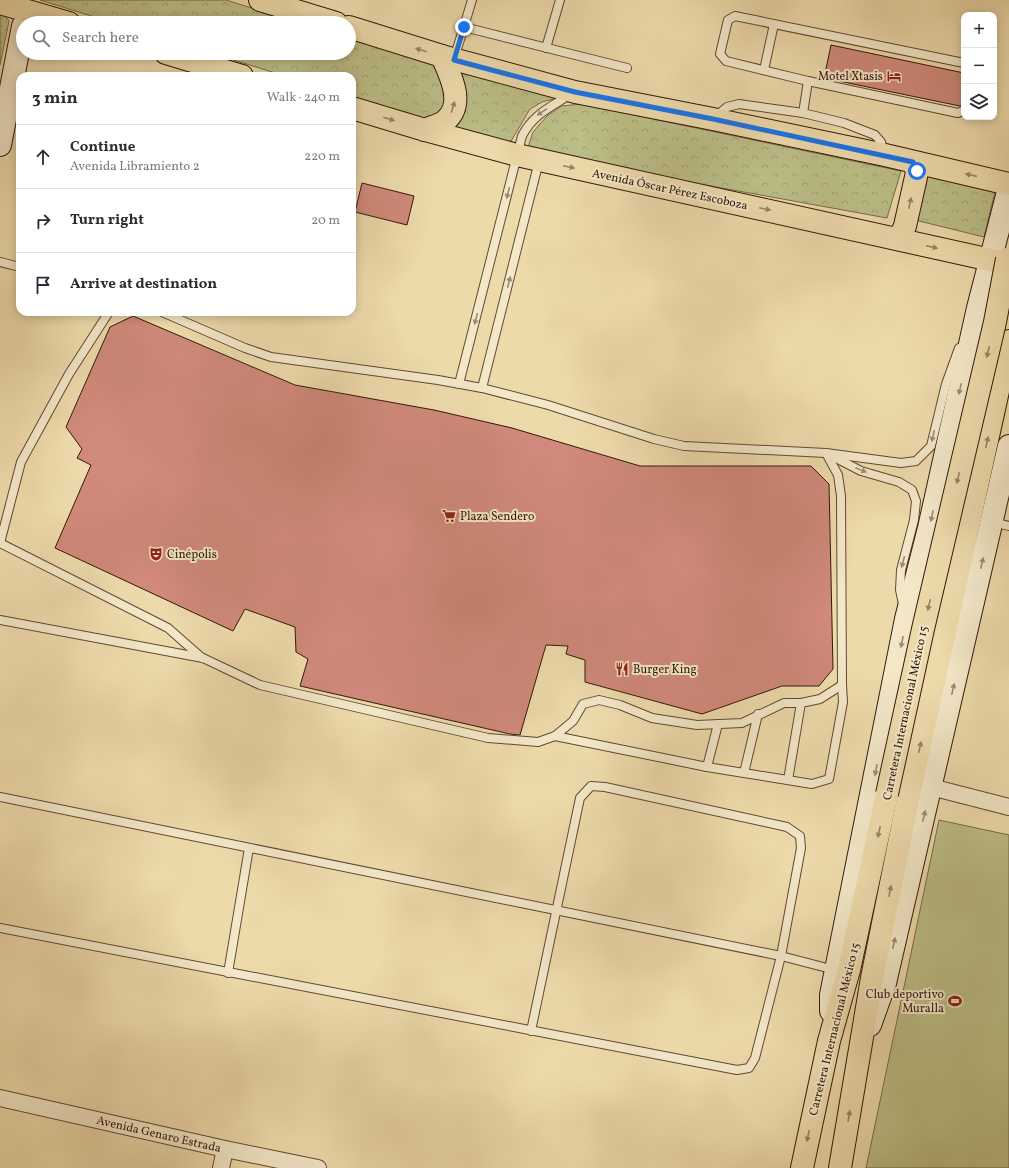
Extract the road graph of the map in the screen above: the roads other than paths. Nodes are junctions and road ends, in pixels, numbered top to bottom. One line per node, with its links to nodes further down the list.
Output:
1 (260, 0): 6 (main road)
2 (472, 0): 8 (lane)
3 (560, 0): 10 (lane)
4 (0, 3): 5 (main road)
5 (26, 15)
6 (313, 16)
7 (774, 24): 14 (lane); 16 (lane); 16 (lane)
8 (464, 27): 10 (lane); 11 (lane)
9 (356, 29): 11 (main road, one-way to 9)
10 (546, 48): 15 (lane)
11 (448, 58): 19 (main road); 24 (main road, one-way to 11)
12 (17, 60): 25 (main road)
13 (189, 60): 17 (main road)
14 (961, 62)
15 (627, 68)
16 (764, 70): 18 (lane)
17 (229, 72)
18 (808, 81): 21 (lane); 22 (lane)
19 (575, 92): 23 (main road); 26 (lane, one-way to 26)
20 (356, 109): 24 (main road, Avenida Óscar Pérez Escoboza, one-way to 24)
21 (961, 112)
22 (803, 113): 23 (lane); 27 (lane)
23 (713, 119): 27 (main road)
24 (425, 130): 26 (main road, Avenida Óscar Pérez Escoboza)
25 (0, 145)
26 (517, 155): 28 (main road, Avenida Óscar Pérez Escoboza); 42 (lane, one-way to 42)
27 (885, 155): 29 (main road)
28 (539, 160): 32 (main road, Avenida Óscar Pérez Escoboza, one-way to 32); 43 (lane, one-way to 28)
29 (913, 162): 30 (main road, one-way to 29); 32 (main road, one-way to 29)
30 (1009, 184)
31 (1009, 188): 33 (main road)
32 (896, 238): 33 (main road, Avenida Óscar Pérez Escoboza, one-way to 33)
33 (1004, 259): 36 (main road); 69 (main road, Carretera Internacional México 15, one-way to 69, bridge)
34 (0, 262): 35 (lane)
35 (16, 266)
36 (978, 308): 40 (main road); 45 (lane, one-way to 45)
37 (1009, 314): 40 (main road)
38 (106, 316): 47 (lane)
39 (171, 316): 42 (lane)
40 (973, 333): 48 (main road, one-way to 48)
41 (1009, 341): 70 (main road, Carretera Internacional México 15, one-way to 41)
42 (459, 384): 43 (lane)
43 (482, 388): 45 (lane)
44 (1009, 446): 46 (main road)
45 (826, 453): 48 (lane, one-way to 48); 51 (lane)
46 (1000, 524): 59 (main road, one-way to 46)
47 (0, 543): 50 (lane)
48 (906, 619): 66 (main road, one-way to 66)
49 (0, 620): 50 (lane)
50 (203, 658): 55 (lane)
51 (842, 685): 52 (lane); 58 (lane)
52 (802, 703): 53 (lane); 58 (lane)
53 (758, 714): 54 (lane); 57 (lane)
54 (718, 724): 55 (lane); 56 (lane)
55 (555, 736): 56 (lane)
56 (707, 767): 57 (lane)
57 (744, 773): 58 (lane)
58 (788, 780)
59 (932, 787): 61 (street); 70 (main road, one-way to 59)
60 (0, 797): 62 (lane)
61 (1009, 807)
62 (249, 848): 63 (lane); 67 (lane)
63 (555, 910): 65 (lane); 65 (lane); 68 (lane)
64 (0, 928): 67 (lane)
65 (781, 956): 66 (lane); 68 (lane)
66 (837, 970): 69 (main road)
67 (228, 973): 68 (lane)
68 (531, 1031)
69 (829, 1041): 75 (main road, Carretera Internacional México 15, one-way to 75)
70 (862, 1046): 76 (main road, Carretera Internacional México 15, one-way to 70)
71 (0, 1098): 72 (street, Avenida Genaro Estrada)
72 (224, 1149): 73 (street); 74 (street, Avenida Genaro Estrada)
73 (221, 1168)
74 (318, 1168)
75 (802, 1168)
76 (840, 1168)

